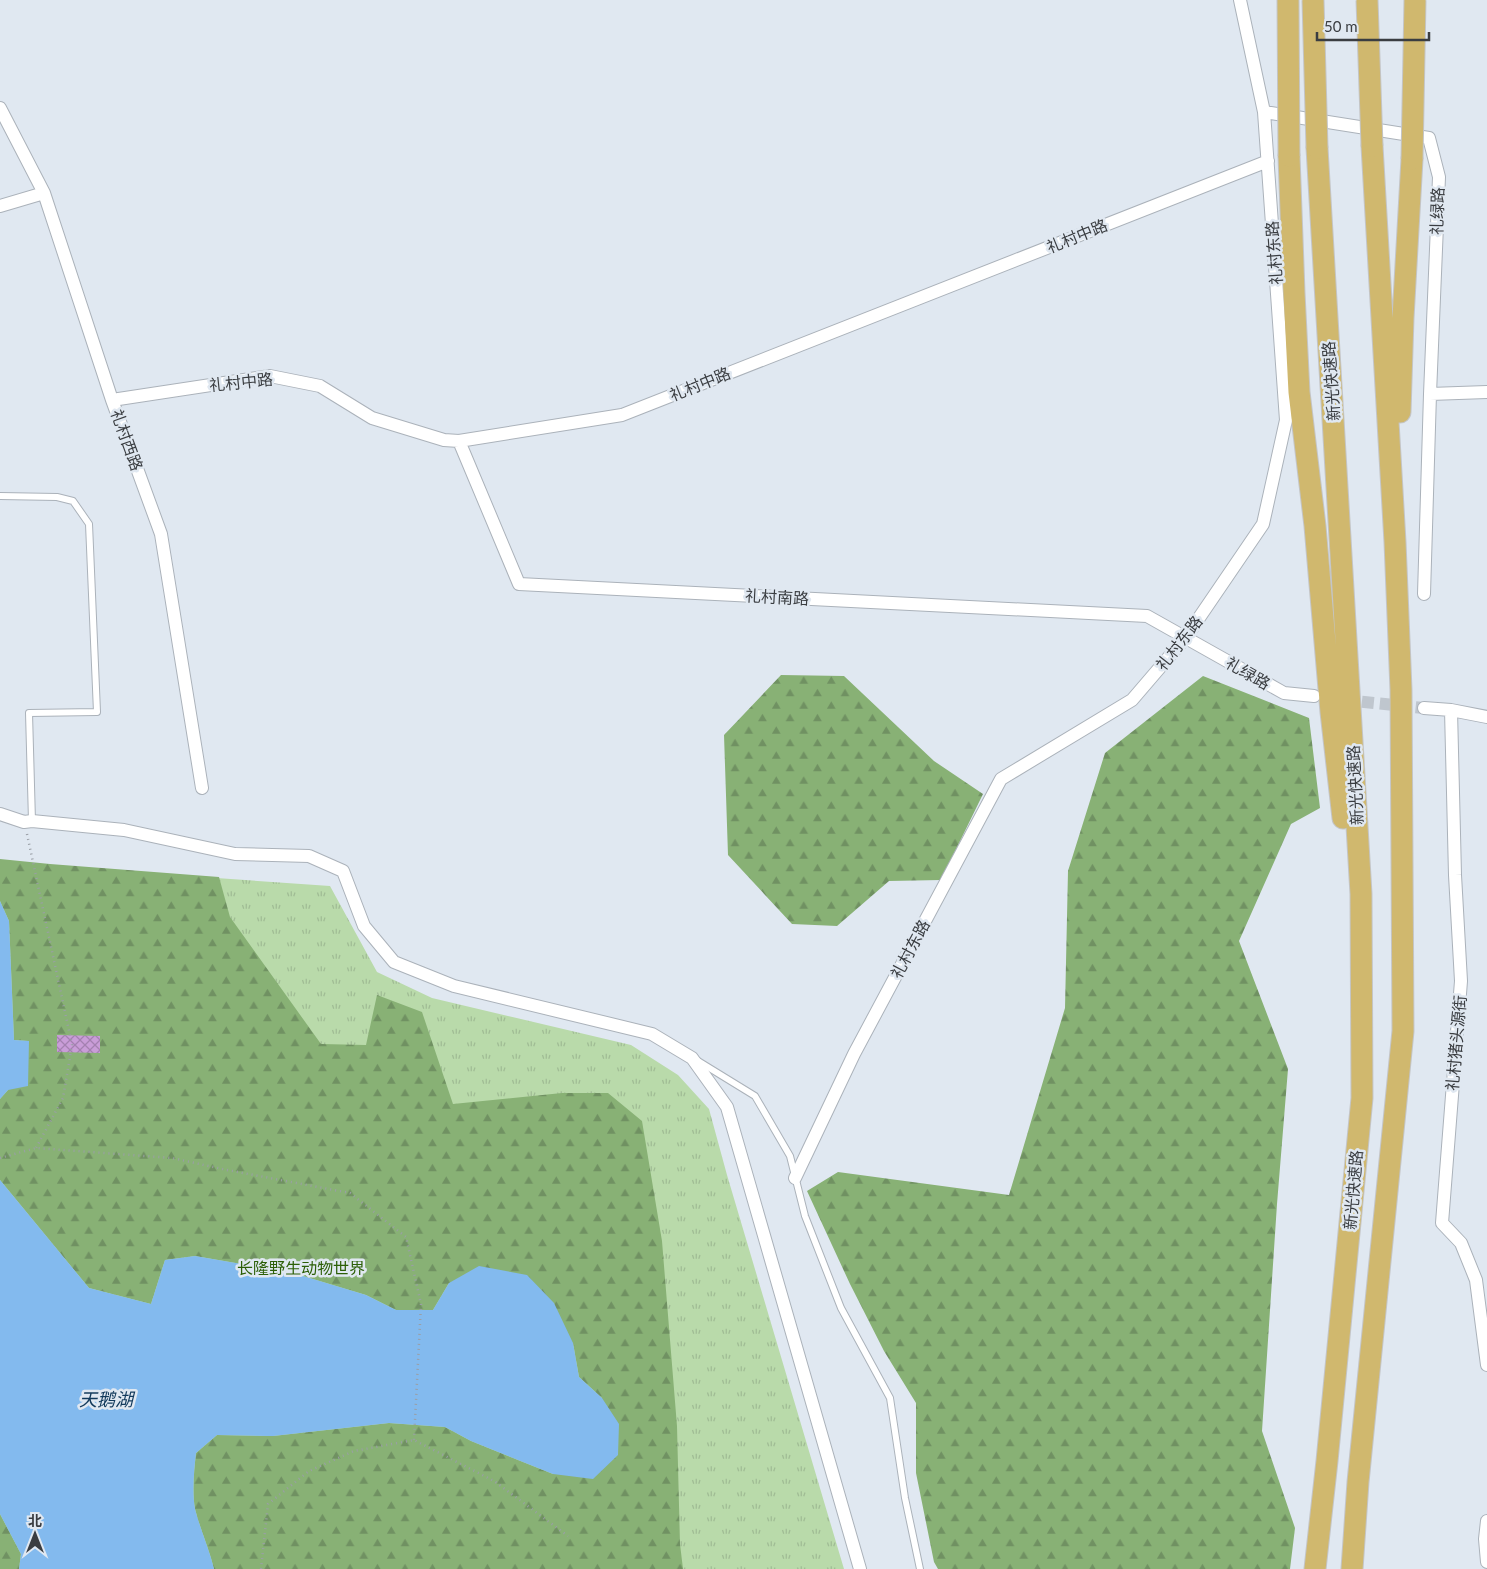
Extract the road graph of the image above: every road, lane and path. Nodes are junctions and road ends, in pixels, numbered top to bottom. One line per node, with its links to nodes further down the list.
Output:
1 (1240, 0): 7 (street, 礼村东路)
2 (1288, 0): 26 (highway, bridge)
3 (1313, 0): 26 (highway, 新光快速路, bridge)
4 (1367, 0): 16 (highway, 新光快速路, bridge)
5 (1415, 0): 16 (highway, bridge)
6 (0, 108): 9 (street, 礼村西路)
7 (1264, 112): 8 (street, 礼村东路); 12 (street, 礼绿路)
8 (1268, 161): 14 (street, 礼村中路); 18 (street, 礼村东路)
9 (44, 193): 10 (street); 13 (street, 礼村西路)
10 (0, 206)
11 (1487, 392): 12 (street)
12 (1430, 394): 17 (street)
13 (112, 400): 14 (street, 礼村中路); 23 (street, 礼村西路)
14 (458, 440): 18 (street, 礼村南路)
15 (0, 496): 25 (lane)
16 (1395, 542): 40 (highway, 新光快速路)
17 (1424, 594)
18 (1186, 637): 19 (street, 礼绿路); 30 (street, 礼村东路)
19 (1314, 696)
20 (1424, 708): 21 (street)
21 (1451, 710): 22 (street); 31 (street, 礼村猪头源街)
22 (1487, 717)
23 (202, 788)
24 (0, 814): 25 (street)
25 (28, 821): 27 (street); 28 (path)
26 (1361, 985): 39 (highway, 新光快速路)
27 (692, 1058): 30 (lane); 37 (street)
28 (36, 1148): 29 (path); 32 (path)
29 (0, 1158)
30 (795, 1178): 38 (lane)
31 (1487, 1365)
32 (414, 1440): 34 (path); 36 (path)
33 (1487, 1521): 35 (street)
34 (568, 1536)
35 (1487, 1562)
36 (261, 1569)
37 (860, 1569)
38 (920, 1569)
39 (1315, 1569)
40 (1352, 1569)

